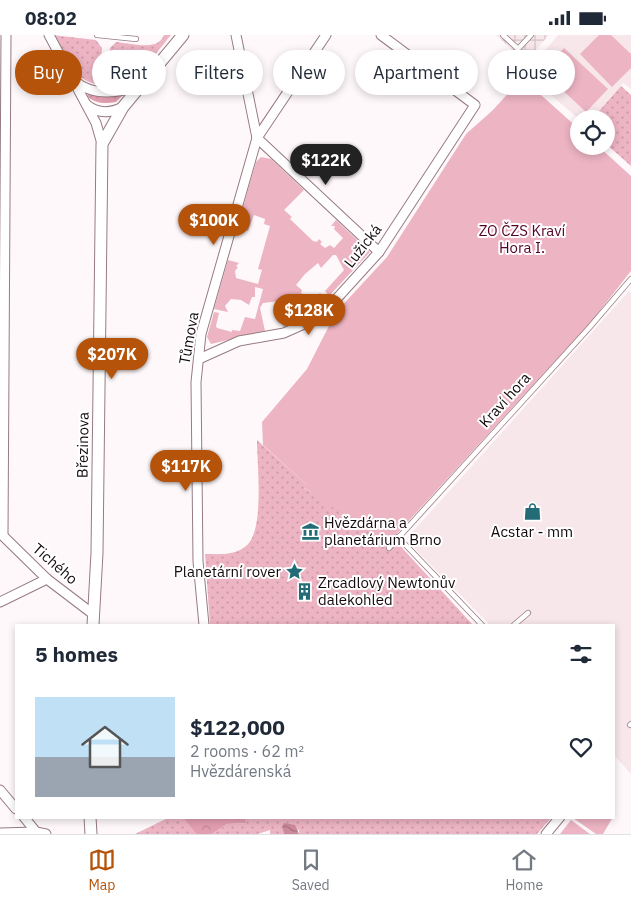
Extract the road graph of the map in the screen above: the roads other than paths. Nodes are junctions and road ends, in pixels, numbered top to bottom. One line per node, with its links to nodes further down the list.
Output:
1 (6, 35): 19 (street)
2 (49, 35): 11 (street)
3 (97, 35): 10 (lane)
4 (183, 35): 12 (street)
5 (236, 35): 17 (street, Tůmova)
6 (326, 35): 17 (street)
7 (381, 35): 20 (street, Lužická)
8 (503, 35): 9 (lane)
9 (531, 35)
10 (136, 39)
11 (57, 50)
12 (166, 55)
13 (80, 95): 15 (street)
14 (132, 95): 16 (street)
15 (83, 101): 16 (street); 18 (street)
16 (123, 107): 18 (street)
17 (257, 138): 20 (street); 22 (street, Tůmova)
18 (102, 144): 29 (street, Březinova)
19 (3, 181): 23 (street)
20 (379, 252): 22 (street, Lužická)
21 (631, 279): 24 (lane, Kraví hora)
22 (199, 359): 30 (street, Tůmova)
23 (1, 533): 26 (street, Tichého)
24 (398, 537): 25 (lane, Kraví hora); 31 (lane)
25 (389, 548)
26 (47, 579): 27 (street); 29 (street, Tichého)
27 (0, 602)
28 (528, 613): 32 (lane)
29 (93, 620)
30 (204, 624)
31 (481, 624)
32 (515, 624)
33 (0, 790): 34 (street)
34 (15, 808)
35 (26, 819): 38 (street)
36 (90, 819): 41 (street)
37 (558, 819): 42 (street)
38 (36, 832): 39 (street); 40 (street)
39 (0, 833)
40 (46, 834)
41 (91, 834)
42 (546, 834)

